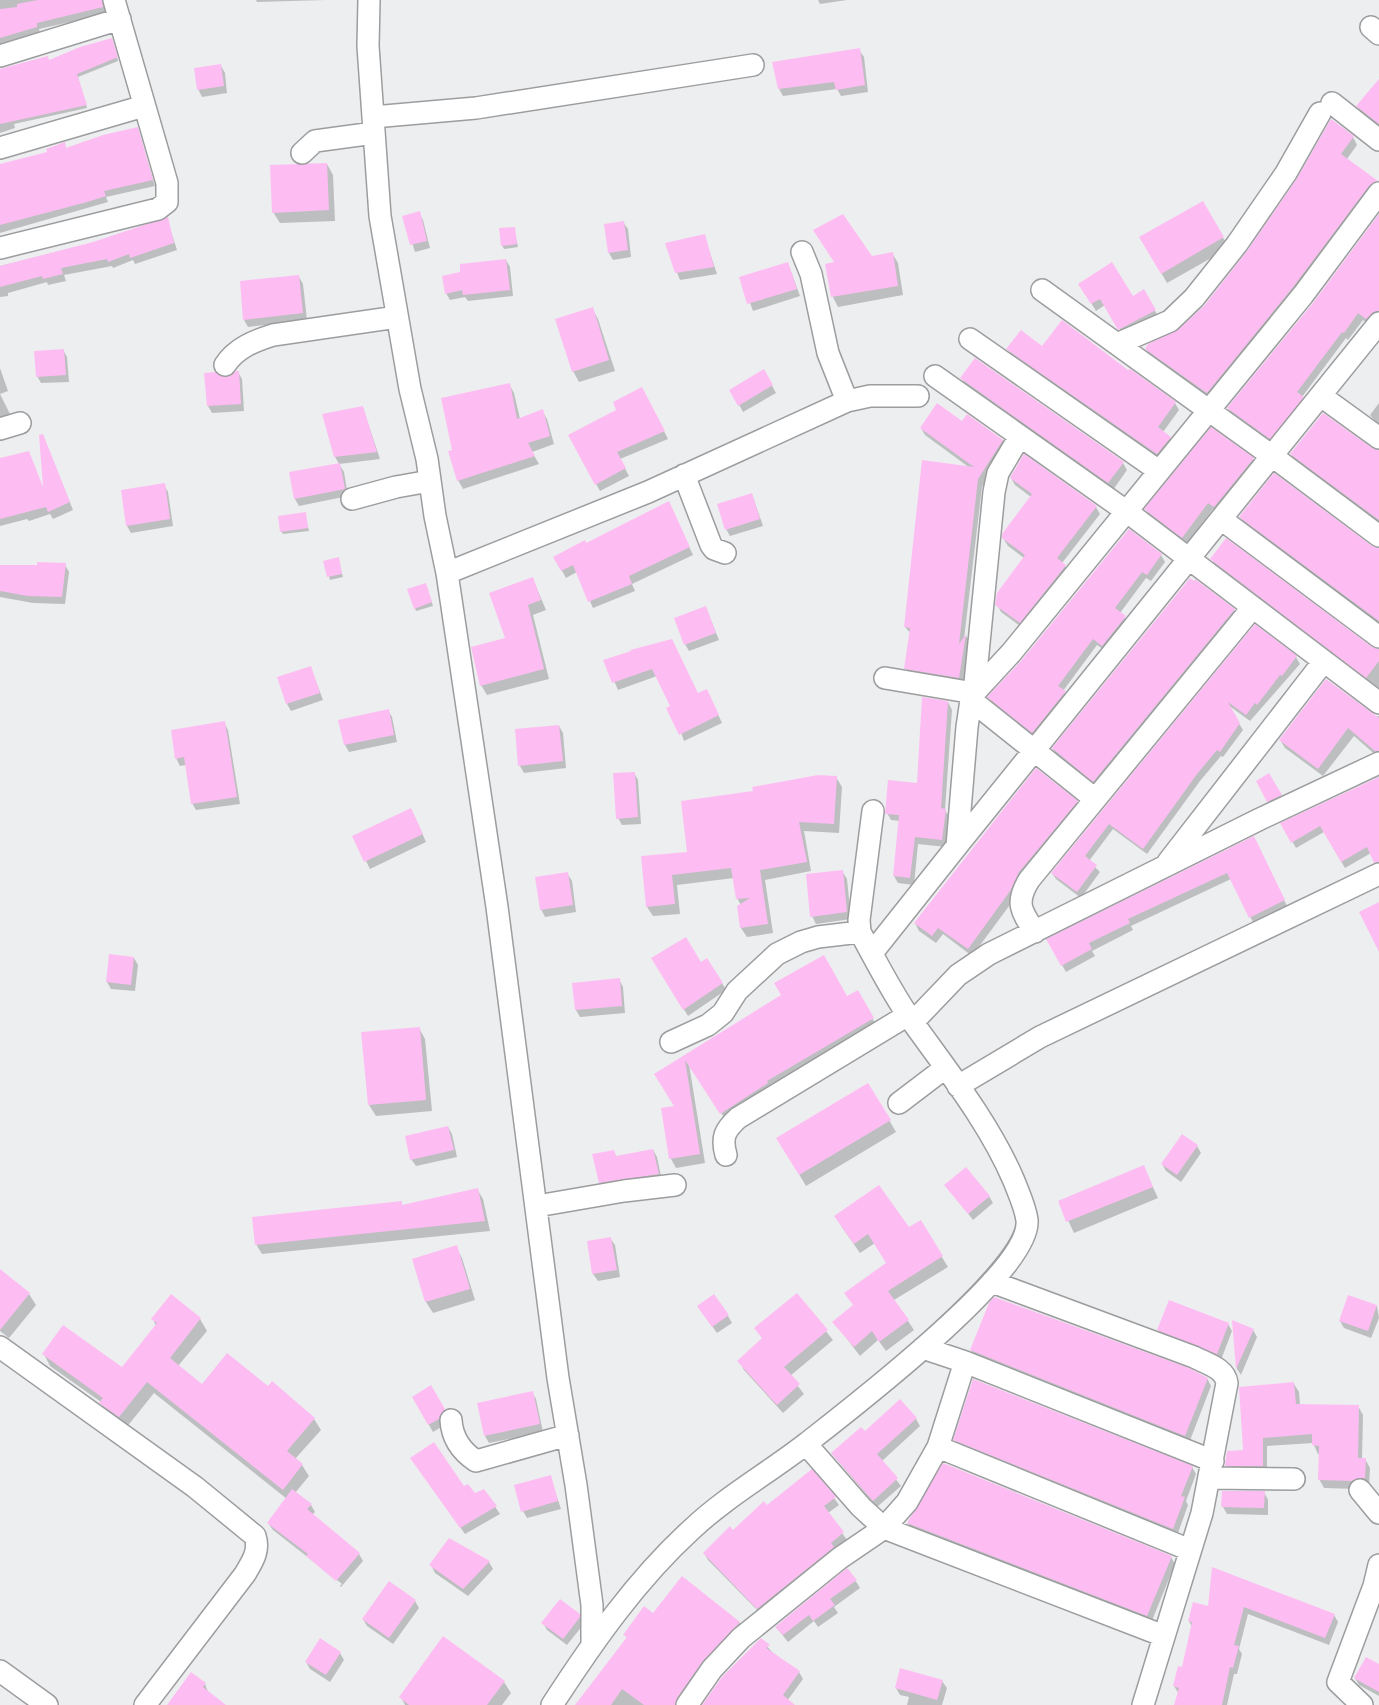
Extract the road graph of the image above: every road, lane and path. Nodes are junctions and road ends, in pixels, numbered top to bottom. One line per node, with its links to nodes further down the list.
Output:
1 (369, 0): 6 (street)
2 (117, 10): 3 (street); 5 (street)
3 (0, 56)
4 (753, 65): 6 (street)
5 (144, 106): 8 (street); 11 (street)
6 (373, 125): 9 (street); 14 (street)
7 (1379, 140): 17 (street)
8 (0, 148)
9 (302, 152)
10 (1379, 194): 23 (street)
11 (0, 248)
12 (802, 252): 22 (street)
13 (1042, 290): 17 (street)
14 (397, 317): 18 (street); 31 (street)
15 (1377, 329): 21 (street)
16 (970, 339): 29 (street)
17 (1117, 344): 23 (street)
18 (224, 365)
19 (935, 376): 26 (street)
20 (918, 396): 22 (street)
21 (1320, 396): 27 (street); 28 (street)
22 (847, 401): 30 (street)
23 (1208, 409): 28 (street); 29 (street)
24 (20, 423): 25 (street)
25 (0, 429)
26 (1020, 436): 33 (street); 43 (street)
27 (1379, 438)
28 (1272, 456): 34 (street); 35 (street)
29 (1159, 472): 33 (street)
30 (684, 475): 36 (street); 38 (street)
31 (430, 482): 32 (street); 38 (street)
32 (352, 499)
33 (1126, 511): 37 (street); 43 (street)
34 (1221, 519): 37 (street); 40 (street)
35 (1379, 536)
36 (725, 553)
37 (1188, 559): 39 (street); 45 (street)
38 (447, 573): 62 (street)
39 (1253, 608): 41 (street); 47 (street)
40 (1379, 637)
41 (1324, 661): 44 (street); 50 (street)
42 (885, 678): 43 (street)
43 (973, 697): 45 (street); 49 (street)
44 (1379, 703)
45 (1033, 752): 47 (street); 49 (street)
46 (1379, 764): 50 (street)
47 (1095, 800): 53 (street)
48 (873, 811): 52 (street)
49 (957, 846): 54 (street)
50 (1165, 866): 53 (street)
51 (1379, 874): 58 (street)
52 (860, 932): 54 (street); 56 (street)
53 (1035, 932): 55 (street)
54 (872, 953): 55 (street)
55 (910, 1018): 57 (street); 60 (street)
56 (671, 1042)
57 (946, 1068): 58 (street); 59 (street)
58 (958, 1086): 63 (street)
59 (899, 1103)
60 (726, 1155)
61 (675, 1185): 62 (street)
62 (537, 1206): 68 (street)
63 (992, 1282): 65 (street); 71 (street)
64 (0, 1347): 82 (street)
65 (923, 1348): 66 (street); 69 (street)
66 (965, 1362): 70 (street); 71 (street)
67 (451, 1420): 68 (street)
68 (568, 1435): 79 (street)
69 (806, 1444): 75 (street); 79 (street)
70 (938, 1447): 75 (street); 76 (street)
71 (1211, 1470): 72 (street); 76 (street)
72 (1294, 1479)
73 (1360, 1490): 74 (street)
74 (1379, 1513)
75 (884, 1528): 78 (street); 84 (street)
76 (1190, 1550): 78 (street)
77 (1379, 1565): 86 (street)
78 (1164, 1636): 85 (street)
79 (592, 1643): 83 (street)
80 (0, 1671): 81 (street)
81 (47, 1705)
82 (146, 1705)
83 (552, 1705)
84 (687, 1705)
85 (1143, 1705)
86 (1362, 1705)

